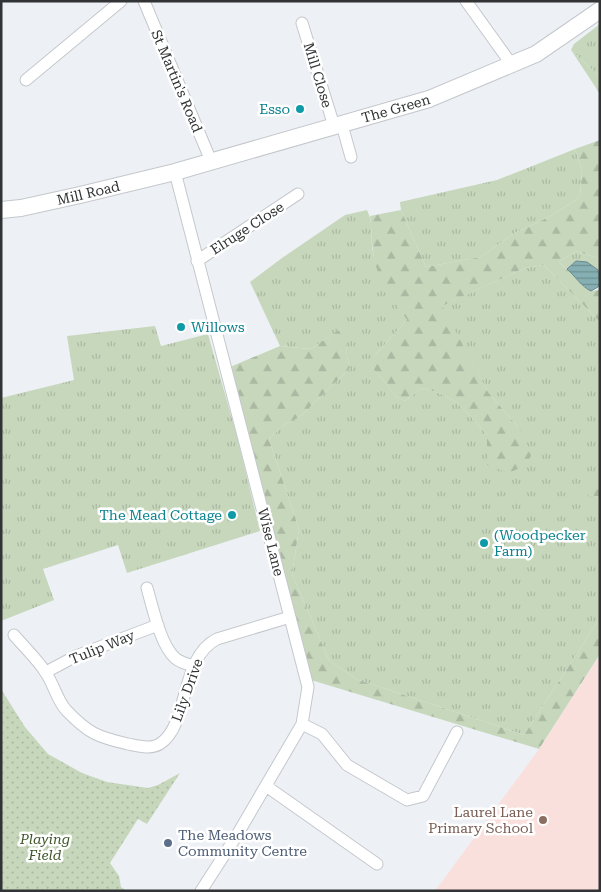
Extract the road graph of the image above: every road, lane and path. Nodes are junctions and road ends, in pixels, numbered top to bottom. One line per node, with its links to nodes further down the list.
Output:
1 (121, 1): 7 (street)
2 (144, 1): 10 (street, St Martin's Road)
3 (466, 1): 6 (street)
4 (600, 10): 6 (street, The Green)
5 (302, 23): 8 (street, Mill Close)
6 (512, 66): 8 (street, The Green)
7 (26, 80)
8 (338, 126): 9 (street, Mill Close); 10 (street, The Green)
9 (351, 157)
10 (211, 161): 11 (street, The Green)
11 (175, 172): 13 (street, Mill Road); 14 (street, Wise Lane)
12 (298, 194): 14 (street, Elruge Close)
13 (1, 210)
14 (197, 261): 16 (street, Wise Lane)
15 (147, 588): 17 (street)
16 (290, 617): 19 (street, Lily Drive); 21 (street, Wise Lane)
17 (158, 625): 19 (street); 20 (street, Tulip Way)
18 (14, 635): 20 (street, Lily Drive)
19 (194, 666): 20 (street, Lily Drive)
20 (46, 672)
21 (302, 724): 22 (street); 23 (street, Wise Lane)
22 (457, 732)
23 (266, 786): 24 (street); 25 (street, Wise Lane)
24 (377, 864)
25 (201, 891)

